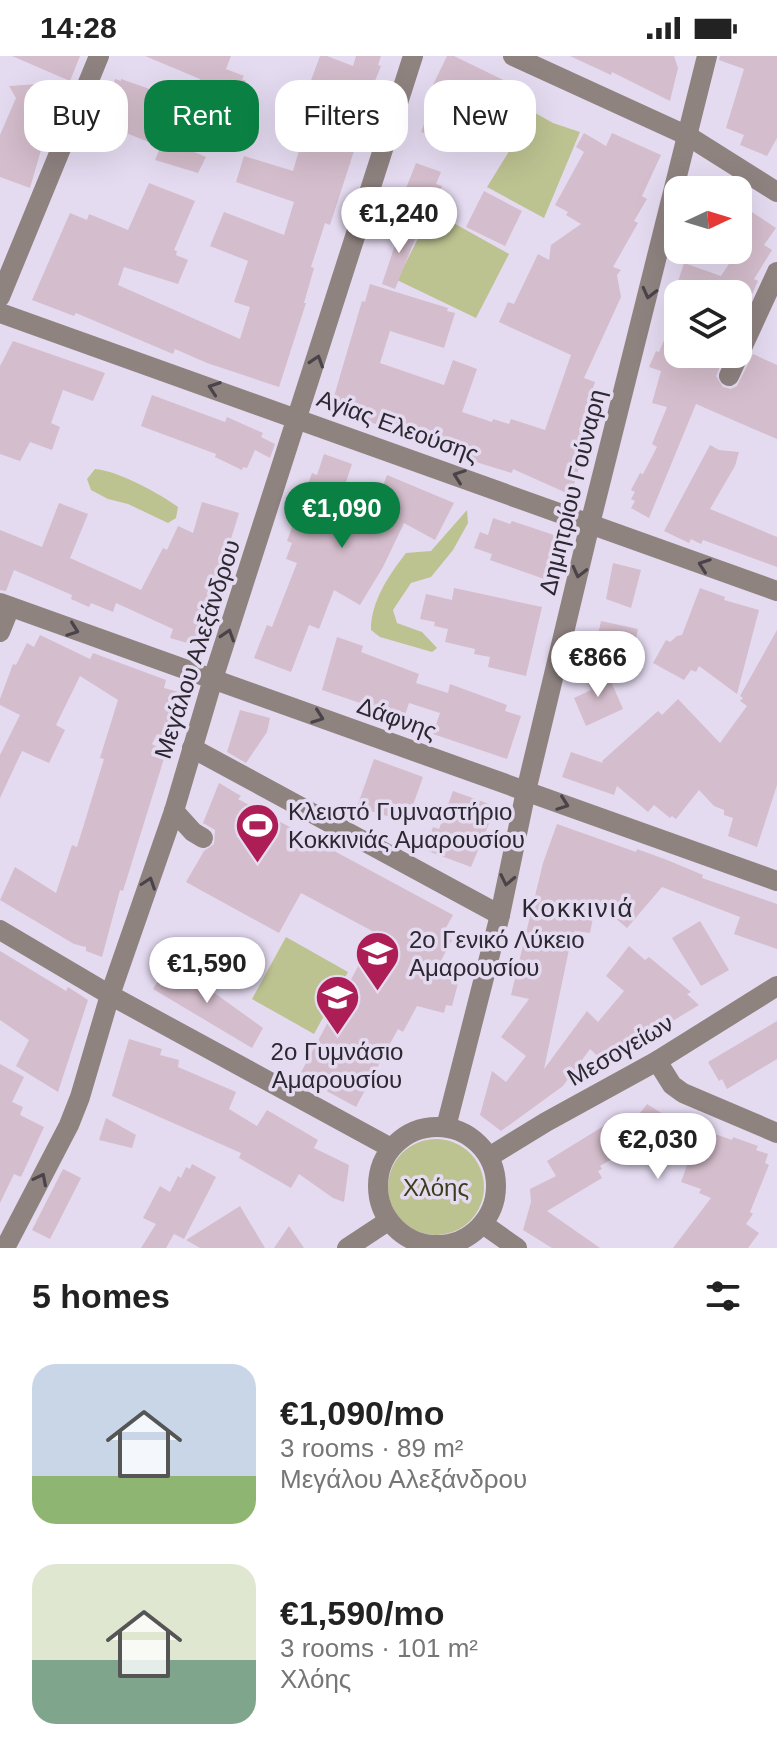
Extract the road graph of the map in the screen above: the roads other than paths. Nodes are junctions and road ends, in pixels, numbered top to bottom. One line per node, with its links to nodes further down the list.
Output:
1 (99, 56): 8 (street)
2 (413, 56): 11 (street, Μεγάλου Αλεξάνδρου, one-way to 2)
3 (513, 56): 5 (street)
4 (707, 56): 5 (street, Δημητρίου Γούναρη)
5 (688, 136): 6 (street); 12 (street, Δημητρίου Γούναρη, one-way to 12)
6 (777, 192)
7 (777, 272): 10 (street)
8 (0, 297)
9 (0, 313): 11 (street, Αγίας Ελεούσης, one-way to 9)
10 (729, 376)
11 (299, 418): 12 (street, Αγίας Ελεούσης, one-way to 11); 16 (street, Μεγάλου Αλεξάνδρου, one-way to 11)
12 (590, 524): 13 (street, Αγίας Ελεούσης, one-way to 12); 18 (street, Δημητρίου Γούναρη, one-way to 18)
13 (777, 591)
14 (5, 605): 15 (street); 16 (street, Δάφνης, one-way to 16)
15 (0, 632)
16 (213, 679): 17 (street, Μεγάλου Αλεξάνδρου); 18 (street, Δάφνης, one-way to 18)
17 (192, 748): 19 (street, Μεγάλου Αλεξάνδρου); 22 (street)
18 (526, 791): 21 (street, Δάφνης, one-way to 21); 22 (street, Δημητρίου Γούναρη, one-way to 22)
19 (174, 811): 20 (street); 25 (street, Μεγάλου Αλεξάνδρου, one-way to 19)
20 (203, 838)
21 (777, 881)
22 (500, 915): 27 (street, Δημητρίου Γούναρη)
23 (0, 930): 25 (street)
24 (777, 986): 26 (street, Μεσογείων)
25 (110, 995): 29 (street); 33 (street, Μεγάλου Αλεξάνδρου, one-way to 25)
26 (657, 1061): 28 (street); 30 (street, Μεσογείων)
27 (446, 1127): 29 (street); 30 (street)
28 (777, 1133)
29 (391, 1148): 31 (street)
30 (489, 1157): 32 (street)
31 (388, 1221): 32 (street); 34 (street)
32 (483, 1224): 35 (street)
33 (5, 1248)
34 (347, 1248)
35 (517, 1248)

